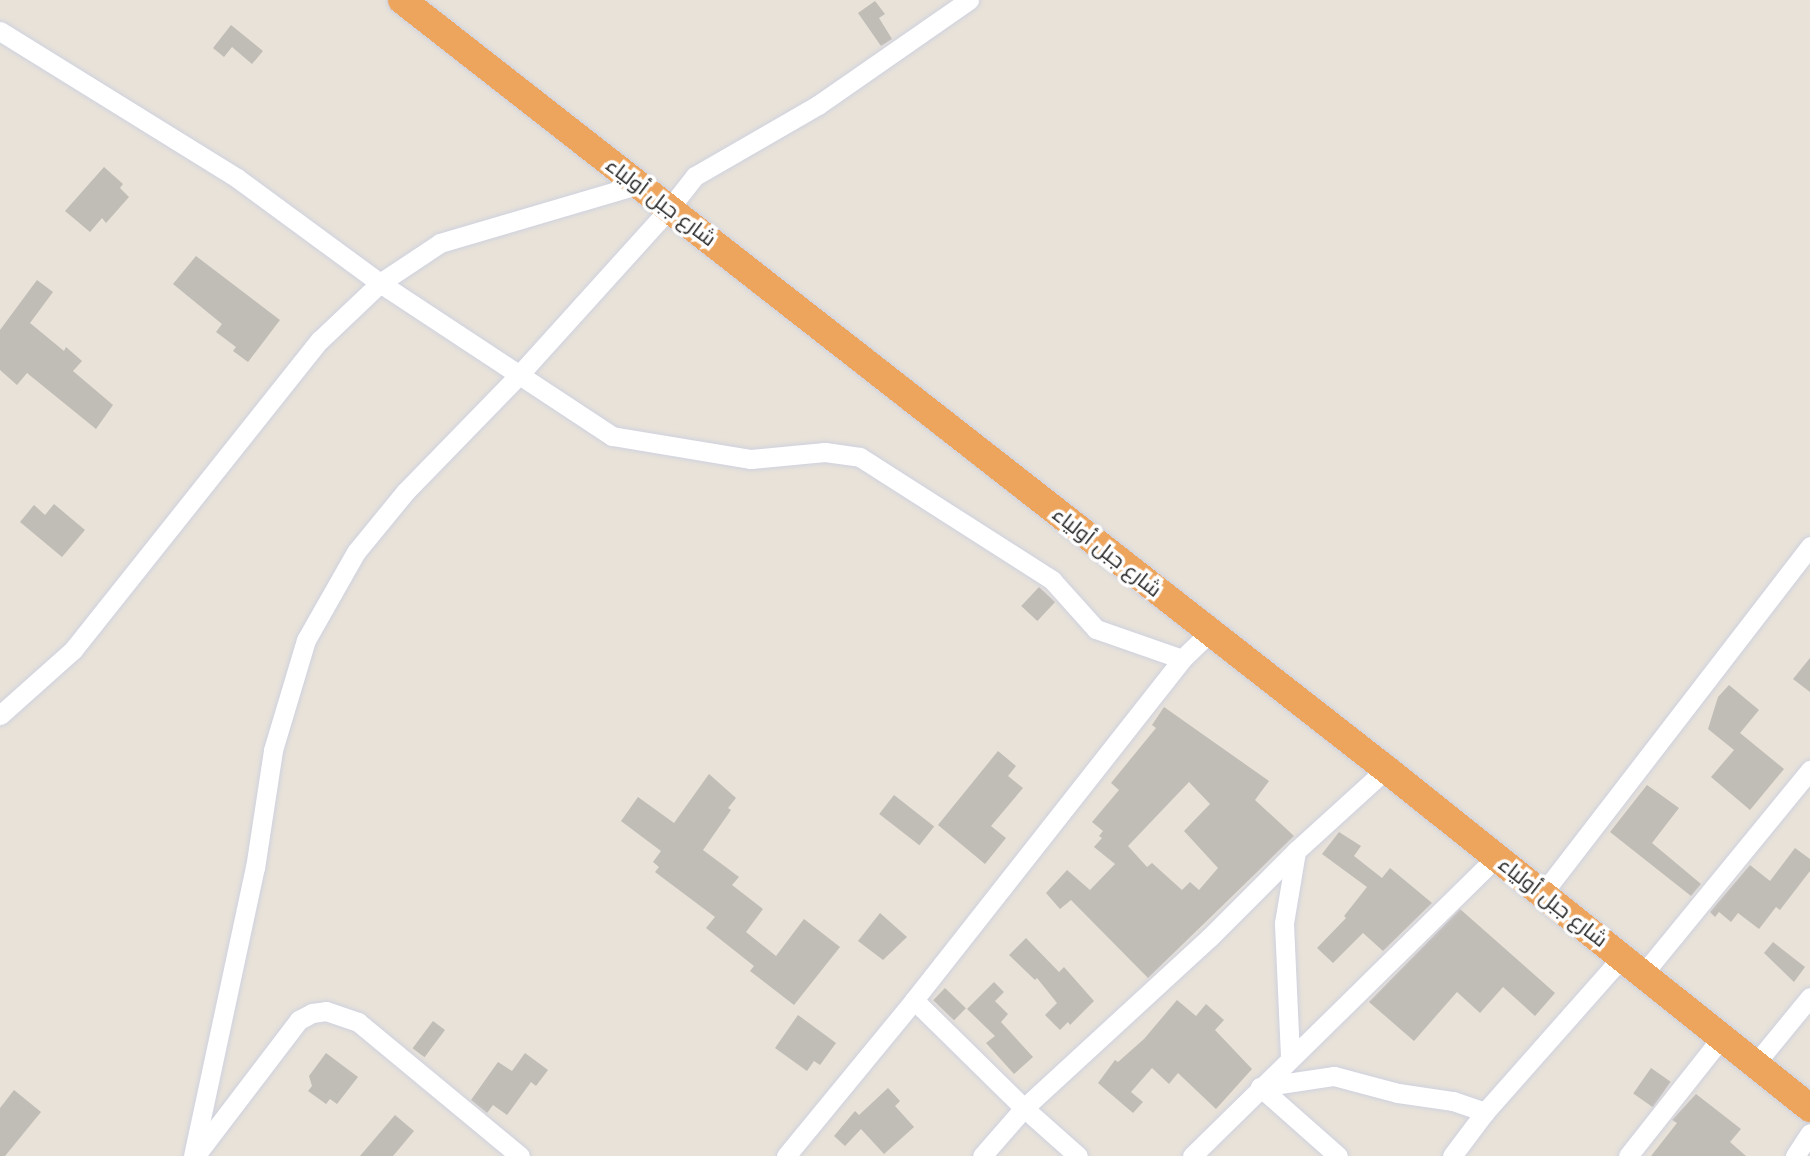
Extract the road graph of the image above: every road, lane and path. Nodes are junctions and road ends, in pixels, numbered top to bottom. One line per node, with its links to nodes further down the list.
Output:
1 (402, 0): 4 (highway, شارع جبل أولياء)
2 (969, 0): 5 (street)
3 (0, 31): 6 (street)
4 (637, 185): 5 (highway, شارع جبل أولياء); 6 (street)
5 (669, 209): 7 (street); 9 (highway, شارع جبل أولياء)
6 (380, 283): 7 (street); 11 (street)
7 (518, 376): 10 (street); 28 (street)
8 (1810, 546): 16 (street)
9 (1210, 632): 10 (street); 12 (highway, شارع جبل أولياء)
10 (1182, 659): 19 (street)
11 (0, 715)
12 (1385, 769): 14 (street); 15 (highway, شارع جبل أولياء)
13 (1810, 770): 17 (street)
14 (1296, 850): 21 (street); 24 (street)
15 (1496, 856): 16 (highway, شارع جبل أولياء); 21 (street)
16 (1543, 893): 17 (highway, شارع جبل أولياء)
17 (1632, 965): 20 (highway, شارع جبل أولياء); 26 (street)
18 (1810, 997): 22 (street)
19 (914, 1000): 24 (street); 30 (street)
20 (1722, 1037): 22 (highway, شارع جبل أولياء); 36 (street)
21 (1290, 1056): 23 (street)
22 (1756, 1063): 25 (highway, شارع جبل أولياء)
23 (1260, 1087): 26 (street); 33 (street); 34 (street)
24 (1024, 1108): 31 (street); 32 (street)
25 (1810, 1108)
26 (1485, 1112): 35 (street)
27 (1810, 1133): 37 (street)
28 (194, 1156): 29 (street)
29 (520, 1156)
30 (786, 1156)
31 (982, 1156)
32 (1078, 1156)
33 (1192, 1156)
34 (1338, 1156)
35 (1452, 1156)
36 (1628, 1156)
37 (1795, 1156)

